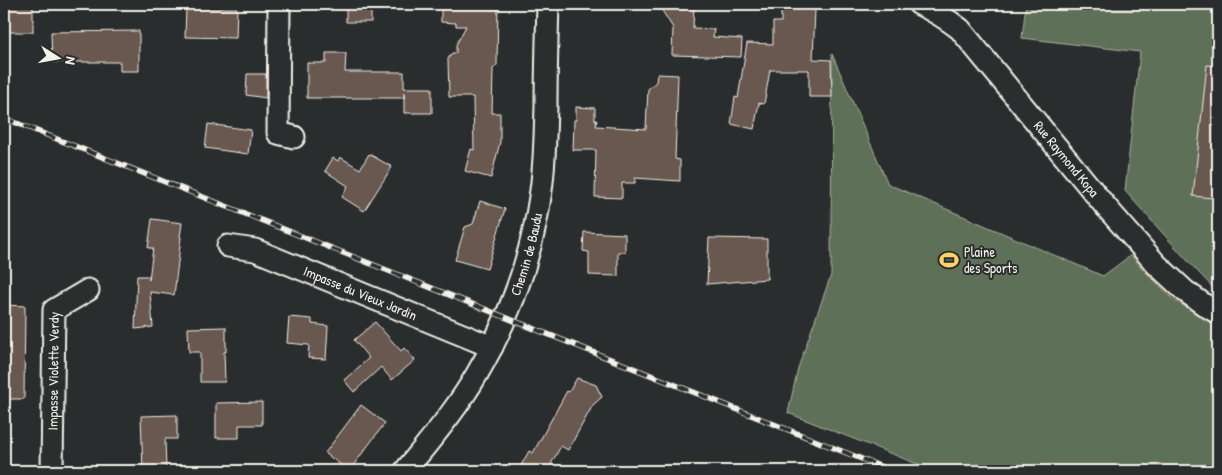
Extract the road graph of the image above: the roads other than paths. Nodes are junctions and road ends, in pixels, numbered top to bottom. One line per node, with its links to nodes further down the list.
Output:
1 (279, 4): 4 (street)
2 (548, 4): 8 (street, Chemin de Baudu)
3 (919, 4): 7 (street, Rue Raymond Kopa)
4 (294, 137)
5 (228, 246): 8 (street, Impasse du Vieux Jardin)
6 (88, 290): 9 (street, Impasse Violette Verdy)
7 (1218, 313)
8 (492, 347): 10 (street, Chemin de Baudu)
9 (52, 471)
10 (405, 471)

